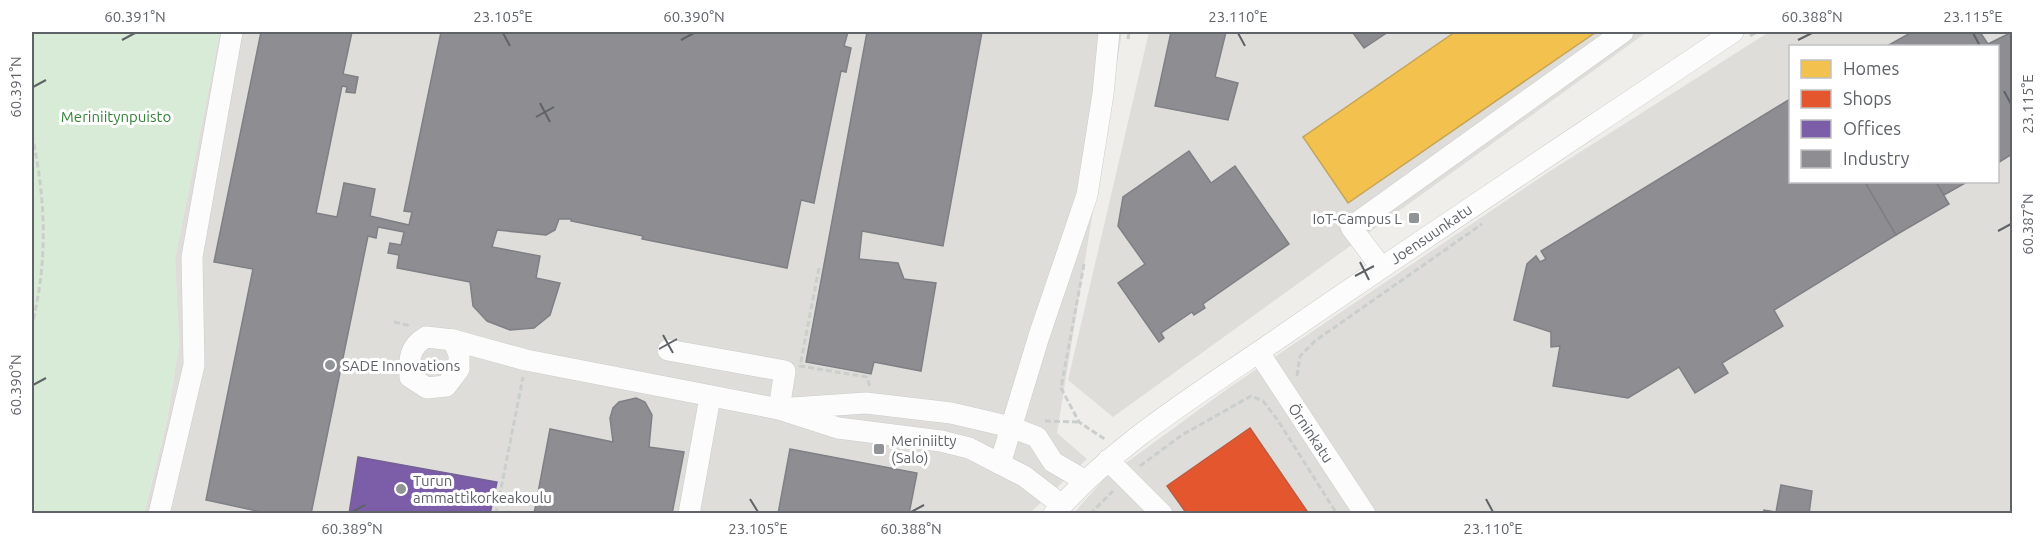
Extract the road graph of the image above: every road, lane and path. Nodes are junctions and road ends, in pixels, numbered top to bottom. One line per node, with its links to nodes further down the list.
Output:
1 (232, 32): 29 (street)
2 (1109, 32): 22 (street)
3 (1130, 32): 6 (path)
4 (1623, 32): 10 (street)
5 (1733, 32): 10 (street, Joensuunkatu)
6 (1127, 43)
7 (32, 135): 12 (path)
8 (1489, 219): 17 (path)
9 (1085, 261): 23 (path)
10 (1382, 267): 15 (street, Joensuunkatu)
11 (819, 268): 18 (path)
12 (32, 325)
13 (453, 340): 16 (street)
14 (668, 350): 20 (street)
15 (1258, 353): 21 (street, Örninkatu); 23 (street, Joensuunkatu)
16 (526, 360): 19 (street); 30 (path)
17 (1298, 385)
18 (870, 389)
19 (710, 397): 20 (street); 31 (street)
20 (779, 409): 22 (street); 25 (street)
21 (1285, 413): 24 (path); 34 (path); 35 (street, Örninkatu)
22 (1011, 427): 25 (street); 27 (street)
23 (1114, 455): 24 (path); 26 (street); 27 (street, Joensuunkatu)
24 (1143, 463): 26 (path)
25 (1000, 464): 28 (street)
26 (1126, 479): 32 (path); 33 (street)
27 (1084, 480): 28 (street, Joensuunkatu)
28 (1058, 509)
29 (159, 513)
30 (496, 513)
31 (688, 513)
32 (1090, 513)
33 (1162, 513)
34 (1338, 513)
35 (1365, 513)

